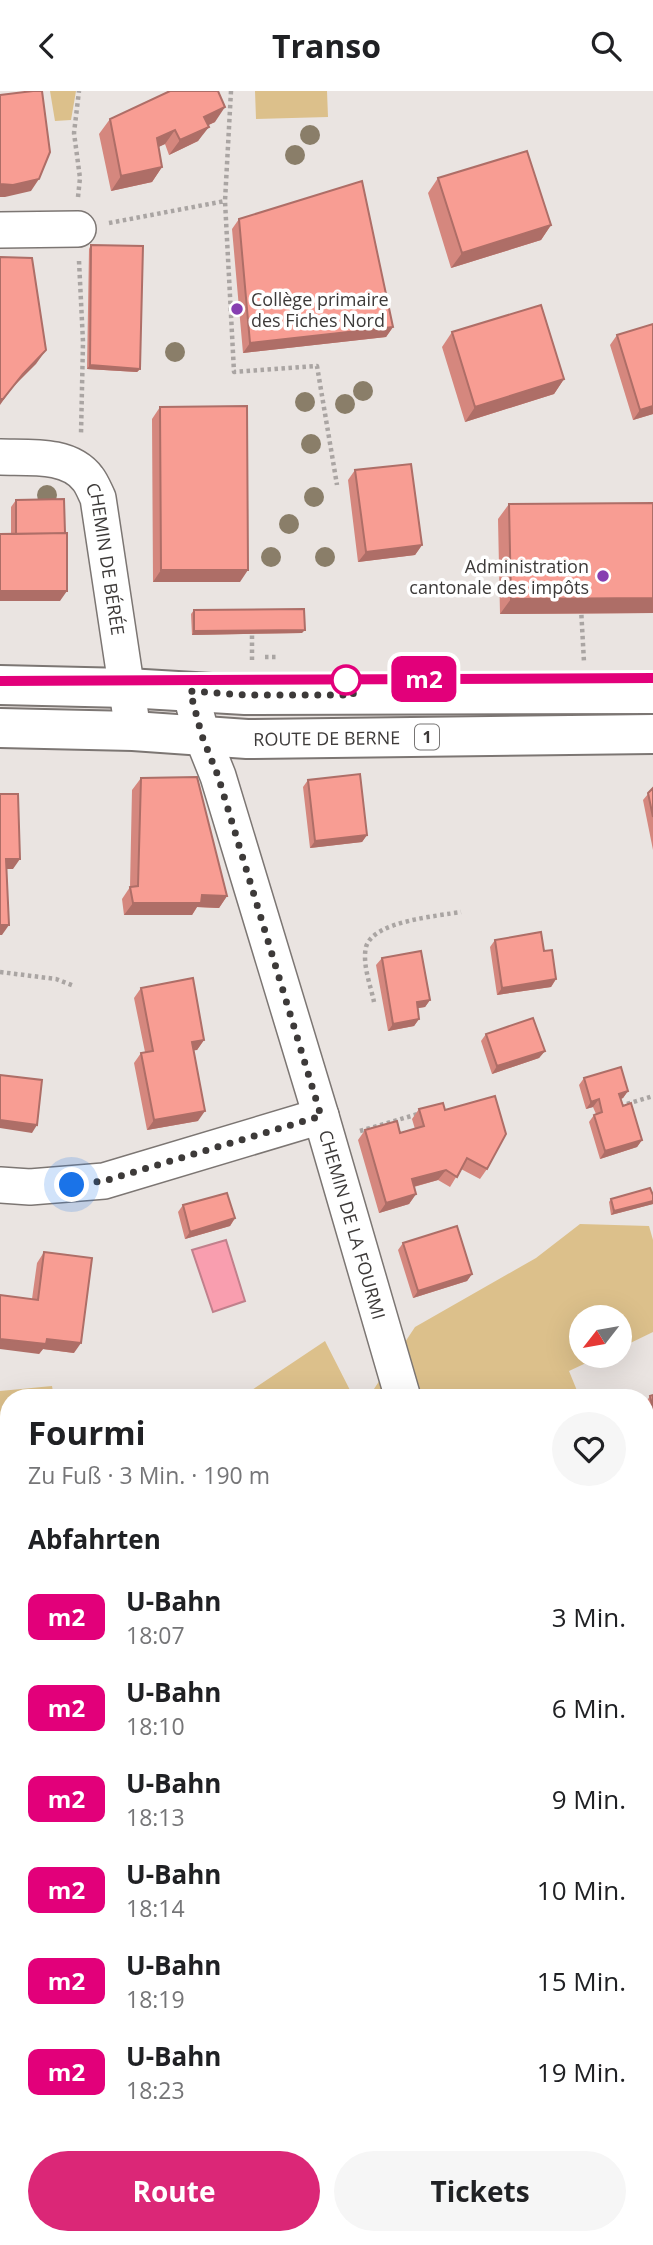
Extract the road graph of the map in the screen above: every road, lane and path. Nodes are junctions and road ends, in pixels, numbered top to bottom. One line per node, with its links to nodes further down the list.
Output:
1 (79, 91): 4 (path)
2 (231, 91): 3 (path)
3 (225, 201): 4 (path); 8 (path)
4 (76, 217): 5 (street); 6 (path)
5 (0, 230)
6 (81, 446)
7 (0, 457): 14 (street, CHEMIN DE BÉRÉE)
8 (337, 485)
9 (592, 604): 12 (path)
10 (252, 634): 11 (path)
11 (252, 660)
12 (585, 669)
13 (0, 685): 14 (main road)
14 (127, 688): 15 (main road); 18 (street, CHEMIN DE BÉRÉE)
15 (190, 691): 16 (main road); 20 (street, CHEMIN DE LA FOURMI)
16 (653, 694)
17 (0, 727): 18 (main road, ROUTE DE BERNE / 1)
18 (133, 731): 20 (main road, ROUTE DE BERNE / 1)
19 (653, 734): 20 (main road, ROUTE DE BERNE / 1)
20 (202, 736): 28 (street, CHEMIN DE LA FOURMI)
21 (461, 912): 24 (path)
22 (0, 972): 23 (path)
23 (74, 986)
24 (374, 1002)
25 (653, 1096): 26 (path)
26 (626, 1104)
27 (427, 1111): 29 (path)
28 (321, 1116): 30 (street); 31 (street, CHEMIN DE LA FOURMI)
29 (352, 1133)
30 (0, 1185)
31 (400, 1389)

